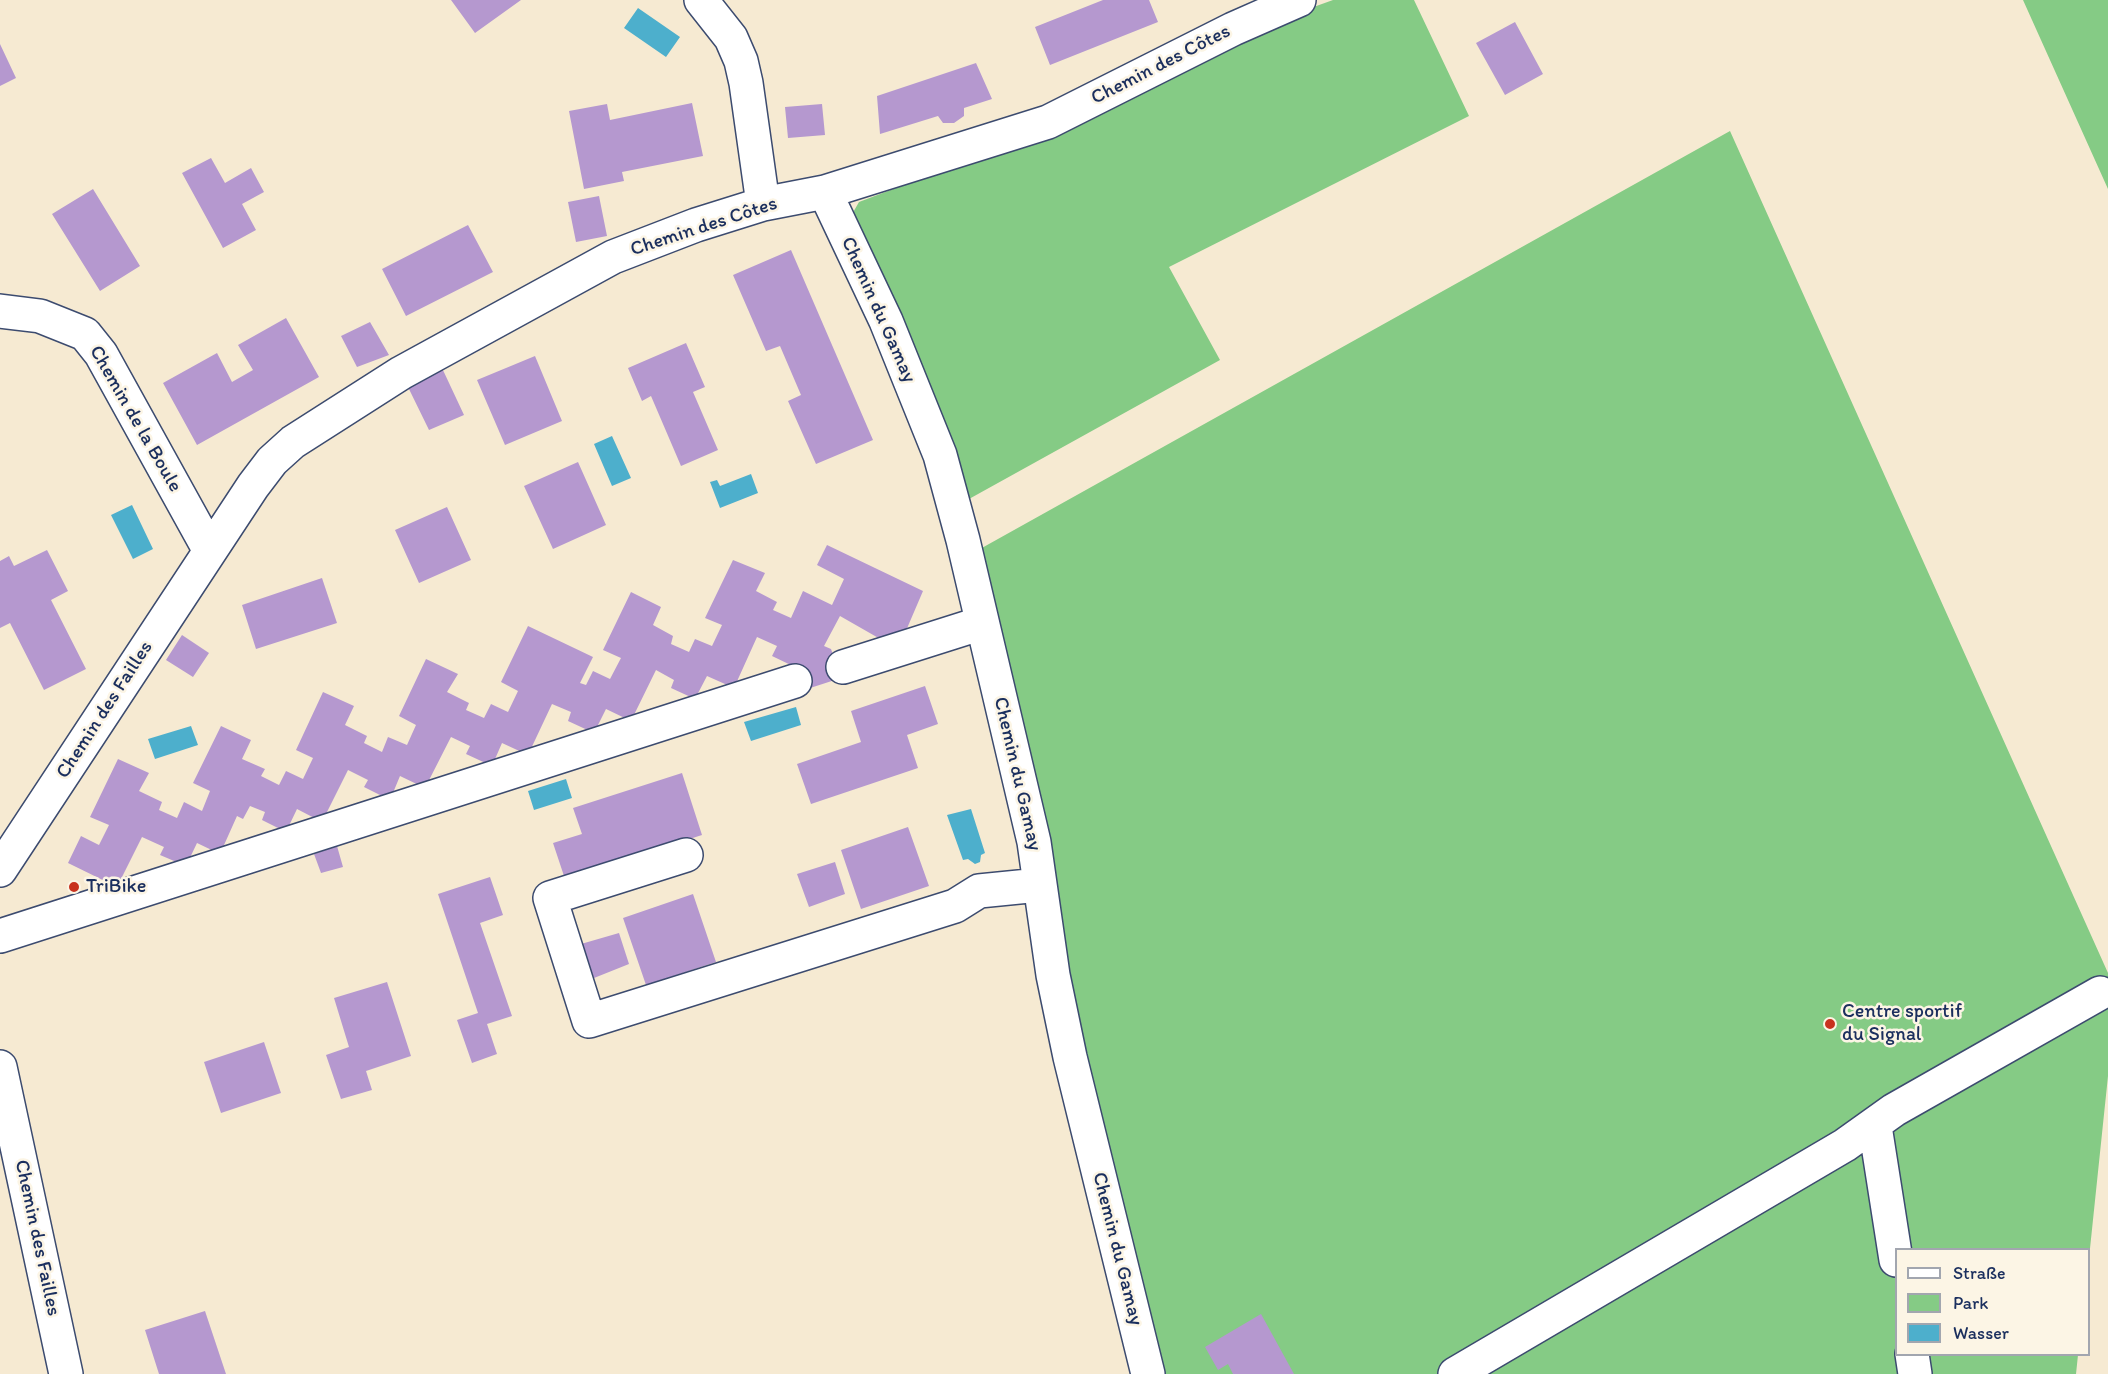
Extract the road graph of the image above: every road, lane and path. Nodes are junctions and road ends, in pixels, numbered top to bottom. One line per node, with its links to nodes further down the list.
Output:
1 (701, 0): 4 (street)
2 (1299, 0): 3 (street, Chemin des Côtes)
3 (825, 192): 4 (street, Chemin des Côtes); 7 (street, Chemin du Gamay)
4 (763, 204): 6 (street, Chemin des Côtes)
5 (0, 311): 6 (street, Chemin de la Boule)
6 (210, 551): 11 (street, Chemin des Failles)
7 (982, 623): 8 (street); 12 (street, Chemin du Gamay)
8 (843, 667)
9 (795, 681): 13 (street)
10 (686, 855): 12 (street)
11 (0, 870)
12 (1039, 885): 20 (street, Chemin du Gamay)
13 (0, 936)
14 (2100, 993): 16 (street)
15 (0, 1067): 19 (street, Chemin des Failles)
16 (1875, 1126): 17 (street); 21 (street)
17 (1895, 1254)
18 (1912, 1356): 22 (street)
19 (66, 1374)
20 (1148, 1374)
21 (1455, 1374)
22 (1915, 1374)

